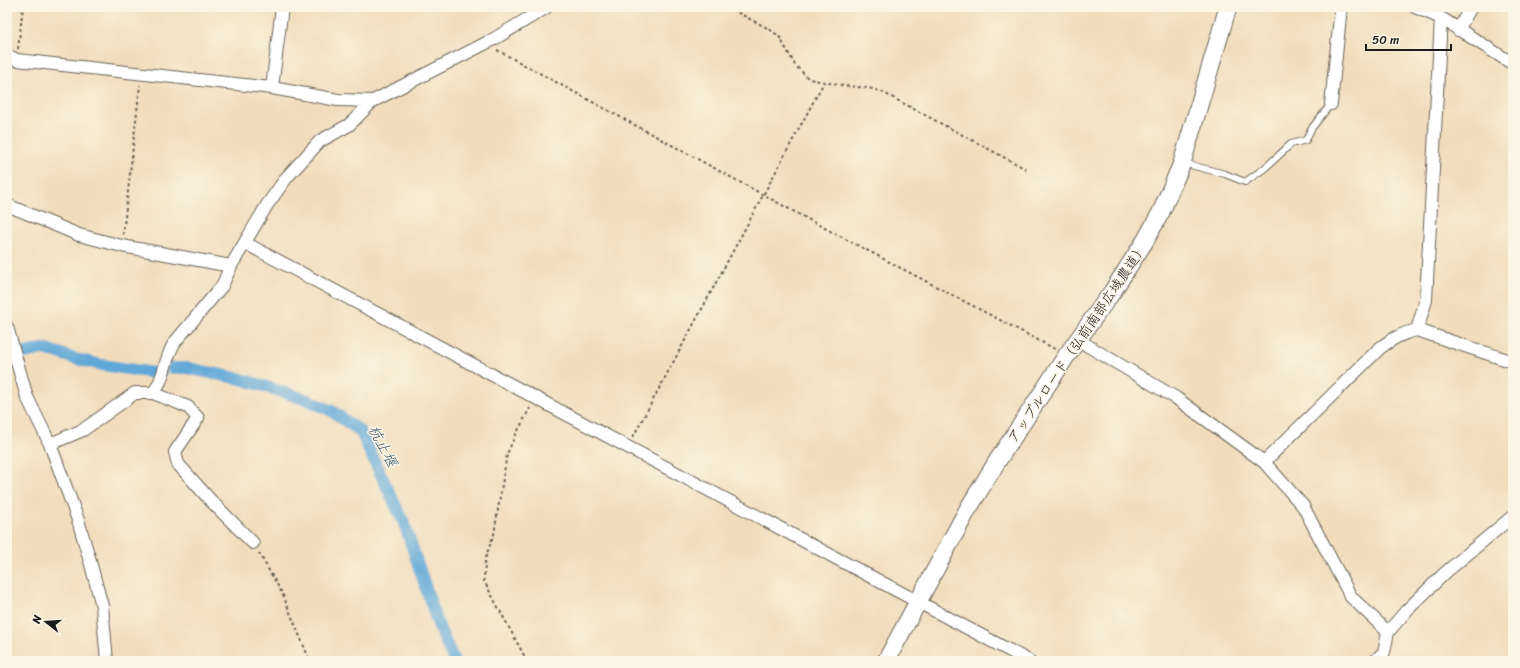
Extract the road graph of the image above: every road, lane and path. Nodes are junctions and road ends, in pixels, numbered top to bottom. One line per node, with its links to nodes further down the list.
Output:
1 (23, 7): 12 (path)
2 (282, 7): 16 (street)
3 (547, 7): 11 (street)
4 (727, 7): 15 (path)
5 (1228, 7): 19 (street, アップルロード（弘前南部広域農道）)
6 (1341, 7): 18 (street)
7 (1415, 7): 9 (street)
8 (1471, 7): 10 (street)
9 (1441, 18): 10 (street); 27 (street)
10 (1458, 30): 13 (street)
11 (485, 44): 17 (street); 21 (path)
12 (12, 58): 14 (street)
13 (1513, 64)
14 (142, 74): 16 (street); 24 (path)
15 (824, 82): 20 (path); 21 (path)
16 (272, 88): 17 (street)
17 (373, 101): 23 (street)
18 (1331, 104): 19 (lane)
19 (1182, 162): 28 (street, アップルロード（弘前南部広域農道）)
20 (1026, 169)
21 (763, 194): 29 (path); 34 (path)
22 (7, 205): 24 (street)
23 (245, 243): 25 (street); 32 (street)
24 (122, 246): 25 (street)
25 (231, 266): 31 (street)
26 (7, 327): 33 (street)
27 (1417, 330): 30 (street); 35 (street)
28 (1078, 340): 29 (street, アップルロード（弘前南部広域農道）); 35 (street)
29 (1067, 356): 38 (street, アップルロード（弘前南部広域農道）)
30 (1513, 362)
31 (153, 393): 33 (street); 37 (street)
32 (536, 398): 34 (street); 42 (path)
33 (50, 444): 40 (street)
34 (628, 447): 38 (street)
35 (1264, 462): 39 (street)
36 (1513, 516): 39 (street)
37 (253, 543): 41 (path)
38 (918, 602): 43 (street, アップルロード（弘前南部広域農道）); 44 (street)
39 (1388, 632): 45 (street)
40 (107, 661)
41 (310, 661)
42 (527, 661)
43 (886, 661)
44 (1029, 661)
45 (1375, 661)

